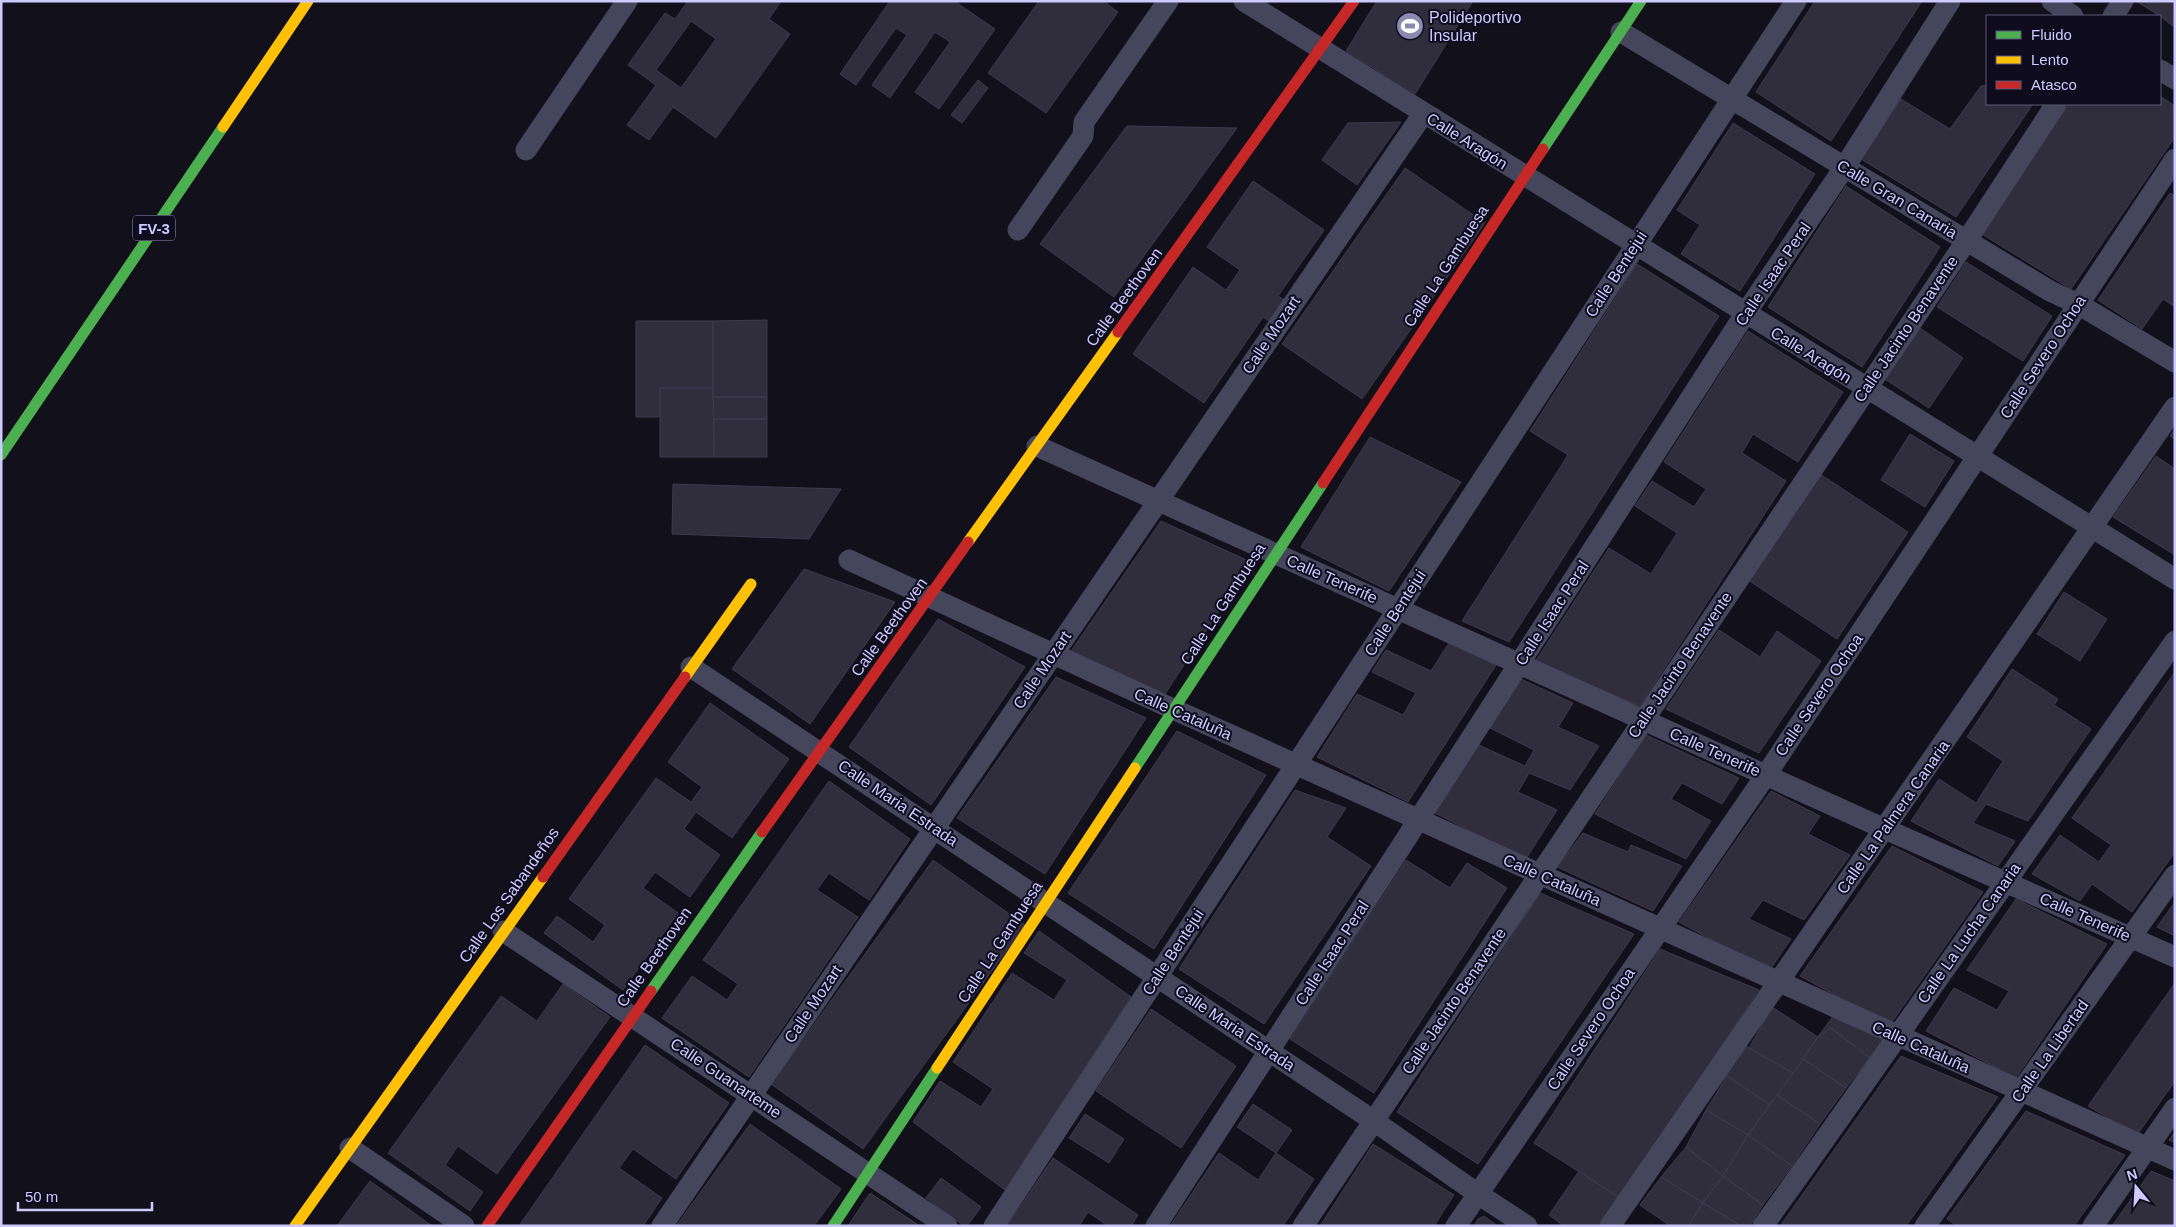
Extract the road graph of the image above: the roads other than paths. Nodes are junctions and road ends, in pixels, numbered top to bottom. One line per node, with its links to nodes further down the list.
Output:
1 (308, 1): 33 (main road, FV-3)
2 (626, 1): 20 (street)
3 (1168, 1): 24 (street)
4 (1244, 1): 14 (street, Calle Aragón)
5 (1354, 1): 14 (main road)
6 (1641, 1): 13 (main road, Calle La Gambuesa)
7 (1796, 1): 17 (street, Calle Bentejui)
8 (1950, 1): 22 (street, Calle Isaac Peral)
9 (2052, 1): 11 (street)
10 (2123, 1): 12 (street)
11 (2073, 15)
12 (2114, 15)
13 (1621, 32): 17 (street, Calle Gran Canaria); 23 (main road, Calle La Gambuesa)
14 (1322, 49): 19 (street, Calle Aragón); 32 (main road, Calle Beethoven)
15 (2161, 71): 16 (street)
16 (2175, 79)
17 (1732, 99): 22 (street, Calle Gran Canaria); 26 (street, Calle Bentejui)
18 (2055, 105): 25 (street, Calle Jacinto Benavente)
19 (1423, 114): 23 (street, Calle Aragón); 35 (street, Calle Mozart)
20 (526, 150)
21 (2175, 159): 27 (street, Calle Severo Ochoa)
22 (1844, 168): 25 (street, Calle Gran Canaria); 28 (street, Calle Isaac Peral)
23 (1524, 177): 26 (street, Calle Aragón); 37 (main road, Calle La Gambuesa)
24 (1018, 230)
25 (1966, 240): 27 (street, Calle Gran Canaria); 30 (street, Calle Jacinto Benavente)
26 (1635, 246): 28 (street, Calle Aragón); 42 (street, Calle Bentejui)
27 (2078, 304): 29 (street, Calle Gran Canaria); 34 (street, Calle Severo Ochoa)
28 (1746, 314): 30 (street, Calle Aragón); 45 (street, Calle Isaac Peral)
29 (2175, 362)
30 (1865, 389): 34 (street, Calle Aragón); 48 (street, Calle Jacinto Benavente)
31 (2175, 407): 36 (street, Calle La Palmera Canaria)
32 (1037, 446): 35 (street, Calle Tenerife); 41 (main road, Calle Beethoven)
33 (1, 455)
34 (1976, 458): 36 (street, Calle Aragón); 51 (street, Calle Severo Ochoa)
35 (1158, 500): 37 (street, Calle Tenerife); 44 (street, Calle Mozart)
36 (2090, 528): 39 (street, Calle Aragón); 54 (street, Calle La Palmera Canaria)
37 (1276, 554): 42 (street, Calle Tenerife); 47 (main road, Calle La Gambuesa)
38 (849, 560): 41 (street, Calle Cataluña)
39 (2175, 579)
40 (751, 584): 46 (main road, Calle Los Sabandeños)
41 (931, 597): 44 (street, Calle Cataluña); 49 (main road, Calle Beethoven)
42 (1398, 609): 45 (street, Calle Tenerife); 50 (street, Calle Bentejui)
43 (2175, 641): 57 (street, Calle La Lucha Canaria)
44 (1052, 655): 47 (street, Calle Cataluña); 53 (street, Calle Mozart)
45 (1520, 664): 48 (street, Calle Tenerife); 52 (street, Calle Isaac Peral)
46 (691, 667): 49 (street, Calle Maria Estrada); 60 (main road, Calle Los Sabandeños)
47 (1173, 710): 50 (street, Calle Cataluña); 58 (main road, Calle La Gambuesa)
48 (1643, 719): 51 (street, Calle Tenerife); 55 (street, Calle Jacinto Benavente)
49 (819, 751): 53 (street, Calle Maria Estrada); 65 (main road, Calle Beethoven)
50 (1296, 764): 52 (street, Calle Cataluña); 63 (street, Calle Bentejui)
51 (1766, 775): 54 (street, Calle Tenerife); 59 (street, Calle Severo Ochoa)
52 (1418, 820): 55 (street, Calle Cataluña); 67 (street, Calle Isaac Peral)
53 (934, 827): 58 (street, Calle Maria Estrada); 69 (street, Calle Mozart)
54 (1884, 829): 57 (street, Calle Tenerife); 64 (street, Calle La Palmera Canaria)
55 (1539, 874): 59 (street, Calle Cataluña); 71 (street, Calle Jacinto Benavente)
56 (2175, 875): 61 (street, Calle La Libertad)
57 (2005, 881): 61 (street, Calle Tenerife); 66 (street, Calle La Lucha Canaria)
58 (1046, 902): 63 (street, Calle Maria Estrada); 75 (main road, Calle La Gambuesa)
59 (1660, 929): 64 (street, Calle Cataluña); 76 (street, Calle Severo Ochoa)
60 (503, 931): 65 (street, Calle Guanarteme); 72 (main road, Calle Los Sabandeños)
61 (2131, 937): 62 (street, Calle Tenerife); 68 (street, Calle La Libertad)
62 (2175, 957)
63 (1157, 976): 67 (street, Calle Maria Estrada); 83 (street, Calle Bentejui)
64 (1778, 982): 66 (street, Calle Cataluña); 88 (street, Calle La Palmera Canaria)
65 (632, 1016): 69 (street, Calle Guanarteme); 79 (main road, Calle Beethoven)
66 (1898, 1036): 68 (street, Calle Cataluña); 89 (street, Calle La Lucha Canaria)
67 (1269, 1051): 71 (street, Calle Maria Estrada); 84 (street, Calle Isaac Peral)
68 (2021, 1091): 73 (street, Calle Cataluña); 90 (street, Calle La Libertad)
69 (751, 1094): 75 (street, Calle Guanarteme); 80 (street, Calle Mozart)
70 (2175, 1108): 73 (street)
71 (1374, 1120): 76 (street, Calle Maria Estrada); 85 (street, Calle Jacinto Benavente)
72 (350, 1148): 77 (main road, Calle Los Sabandeños); 78 (street)
73 (2148, 1148): 74 (street, Calle Cataluña); 91 (street)
74 (2175, 1160)
75 (868, 1172): 81 (main road, Calle La Gambuesa); 82 (street, Calle Guanarteme)
76 (1478, 1194): 86 (street, Calle Severo Ochoa); 87 (street, Calle Maria Estrada)
77 (295, 1226)
78 (464, 1226)
79 (487, 1226)
80 (662, 1226)
81 (833, 1226)
82 (947, 1226)
83 (994, 1226)
84 (1156, 1226)
85 (1303, 1226)
86 (1456, 1226)
87 (1527, 1226)
88 (1610, 1226)
89 (1763, 1226)
90 (1926, 1226)
91 (2093, 1226)

